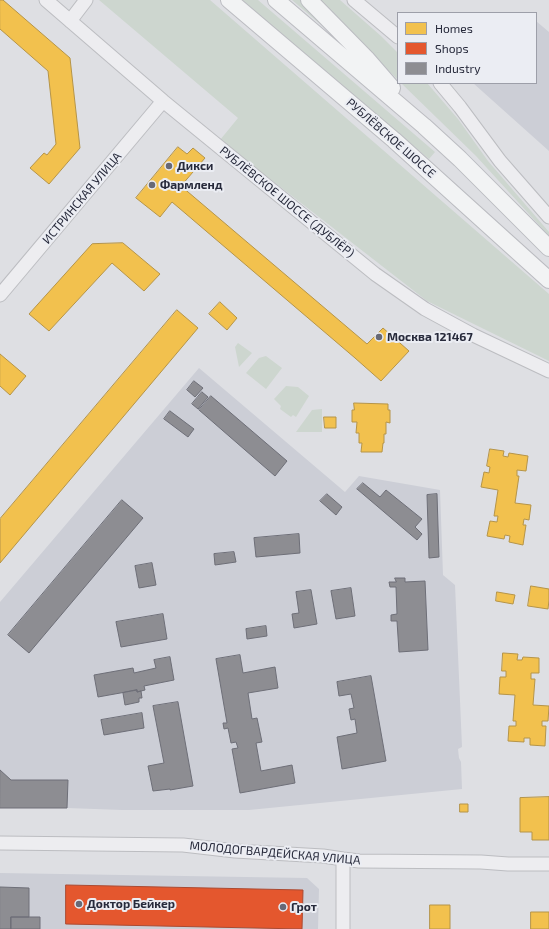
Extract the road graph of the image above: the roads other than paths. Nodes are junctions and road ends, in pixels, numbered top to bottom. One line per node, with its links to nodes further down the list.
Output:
1 (46, 0): 7 (street, РУБЛЁВСКОЕ ШОССЕ (ДУБЛЁР))
2 (86, 0): 7 (street)
3 (229, 0): 14 (main road, РУБЛЁВСКОЕ ШОССЕ)
4 (276, 0): 11 (main road)
5 (309, 0): 11 (main road)
6 (354, 0): 8 (street)
7 (70, 21): 10 (street, РУБЛЁВСКОЕ ШОССЕ (ДУБЛЁР))
8 (397, 36)
9 (441, 84): 12 (street)
10 (163, 100): 15 (street, ИСТРИНСКАЯ УЛИЦА); 16 (street, РУБЛЁВСКОЕ ШОССЕ (ДУБЛЁР))
11 (424, 126): 13 (main road)
12 (547, 212)
13 (549, 248)
14 (549, 280)
15 (0, 295)
16 (549, 371)
17 (0, 843): 18 (street, МОЛОДОГВАРДЕЙСКАЯ УЛИЦА)
18 (343, 859): 19 (street, МОЛОДОГВАРДЕЙСКАЯ УЛИЦА); 20 (street)
19 (549, 864)
20 (343, 929)

